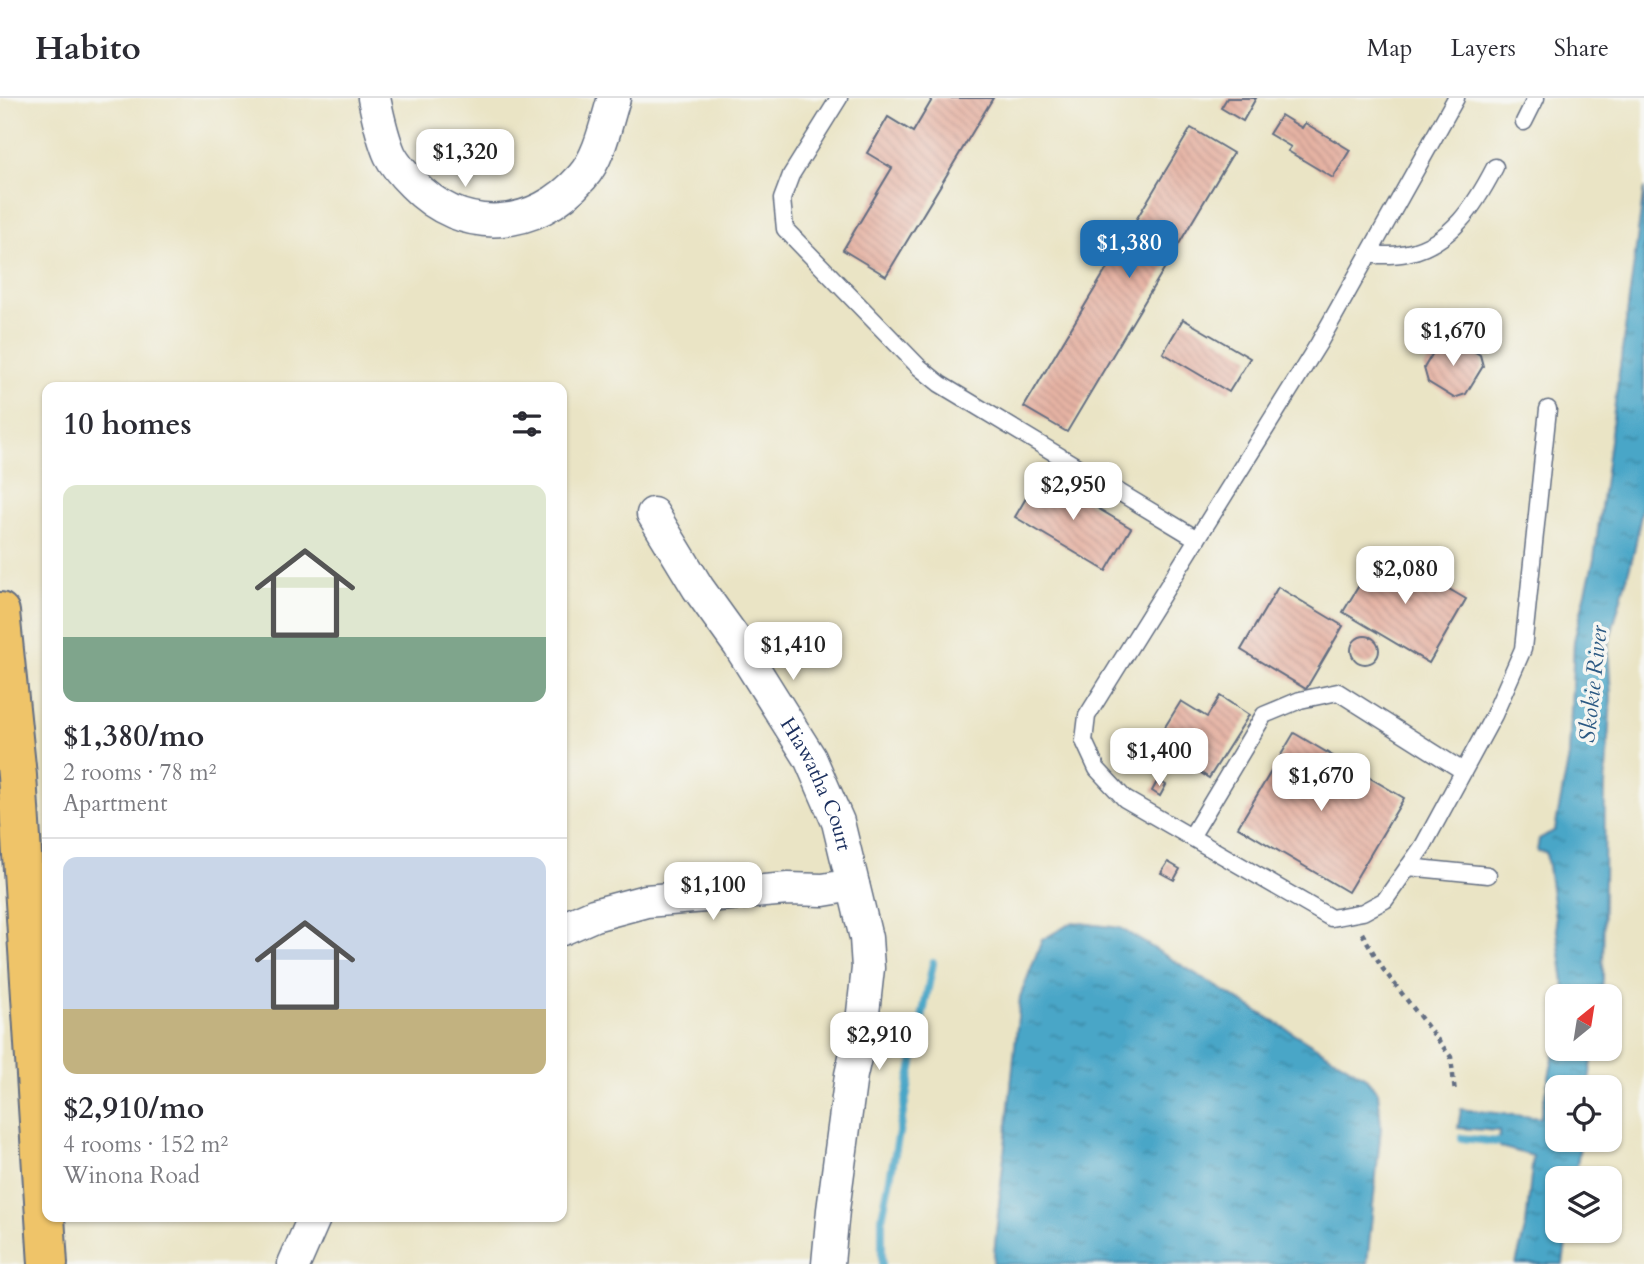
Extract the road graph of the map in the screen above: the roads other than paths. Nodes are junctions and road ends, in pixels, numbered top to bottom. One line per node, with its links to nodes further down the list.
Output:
1 (374, 98): 2 (street)
2 (614, 98)
3 (839, 98): 11 (lane)
4 (1456, 98): 8 (lane)
5 (1536, 98): 6 (lane)
6 (1524, 122)
7 (1495, 167): 8 (lane)
8 (1368, 255): 11 (lane)
9 (1548, 409): 13 (lane)
10 (653, 514): 17 (street, Hiawatha Court)
11 (1197, 539): 14 (lane)
12 (0, 612): 19 (highway)
13 (1463, 771): 14 (lane); 15 (lane)
14 (1191, 837): 15 (lane)
15 (1408, 867): 16 (lane)
16 (1488, 875)
17 (853, 885): 18 (street); 24 (street, Hiawatha Court)
18 (567, 927)
19 (42, 1170)
20 (45, 1222): 22 (highway)
21 (313, 1222): 23 (street)
22 (48, 1264)
23 (294, 1264)
24 (828, 1264)

